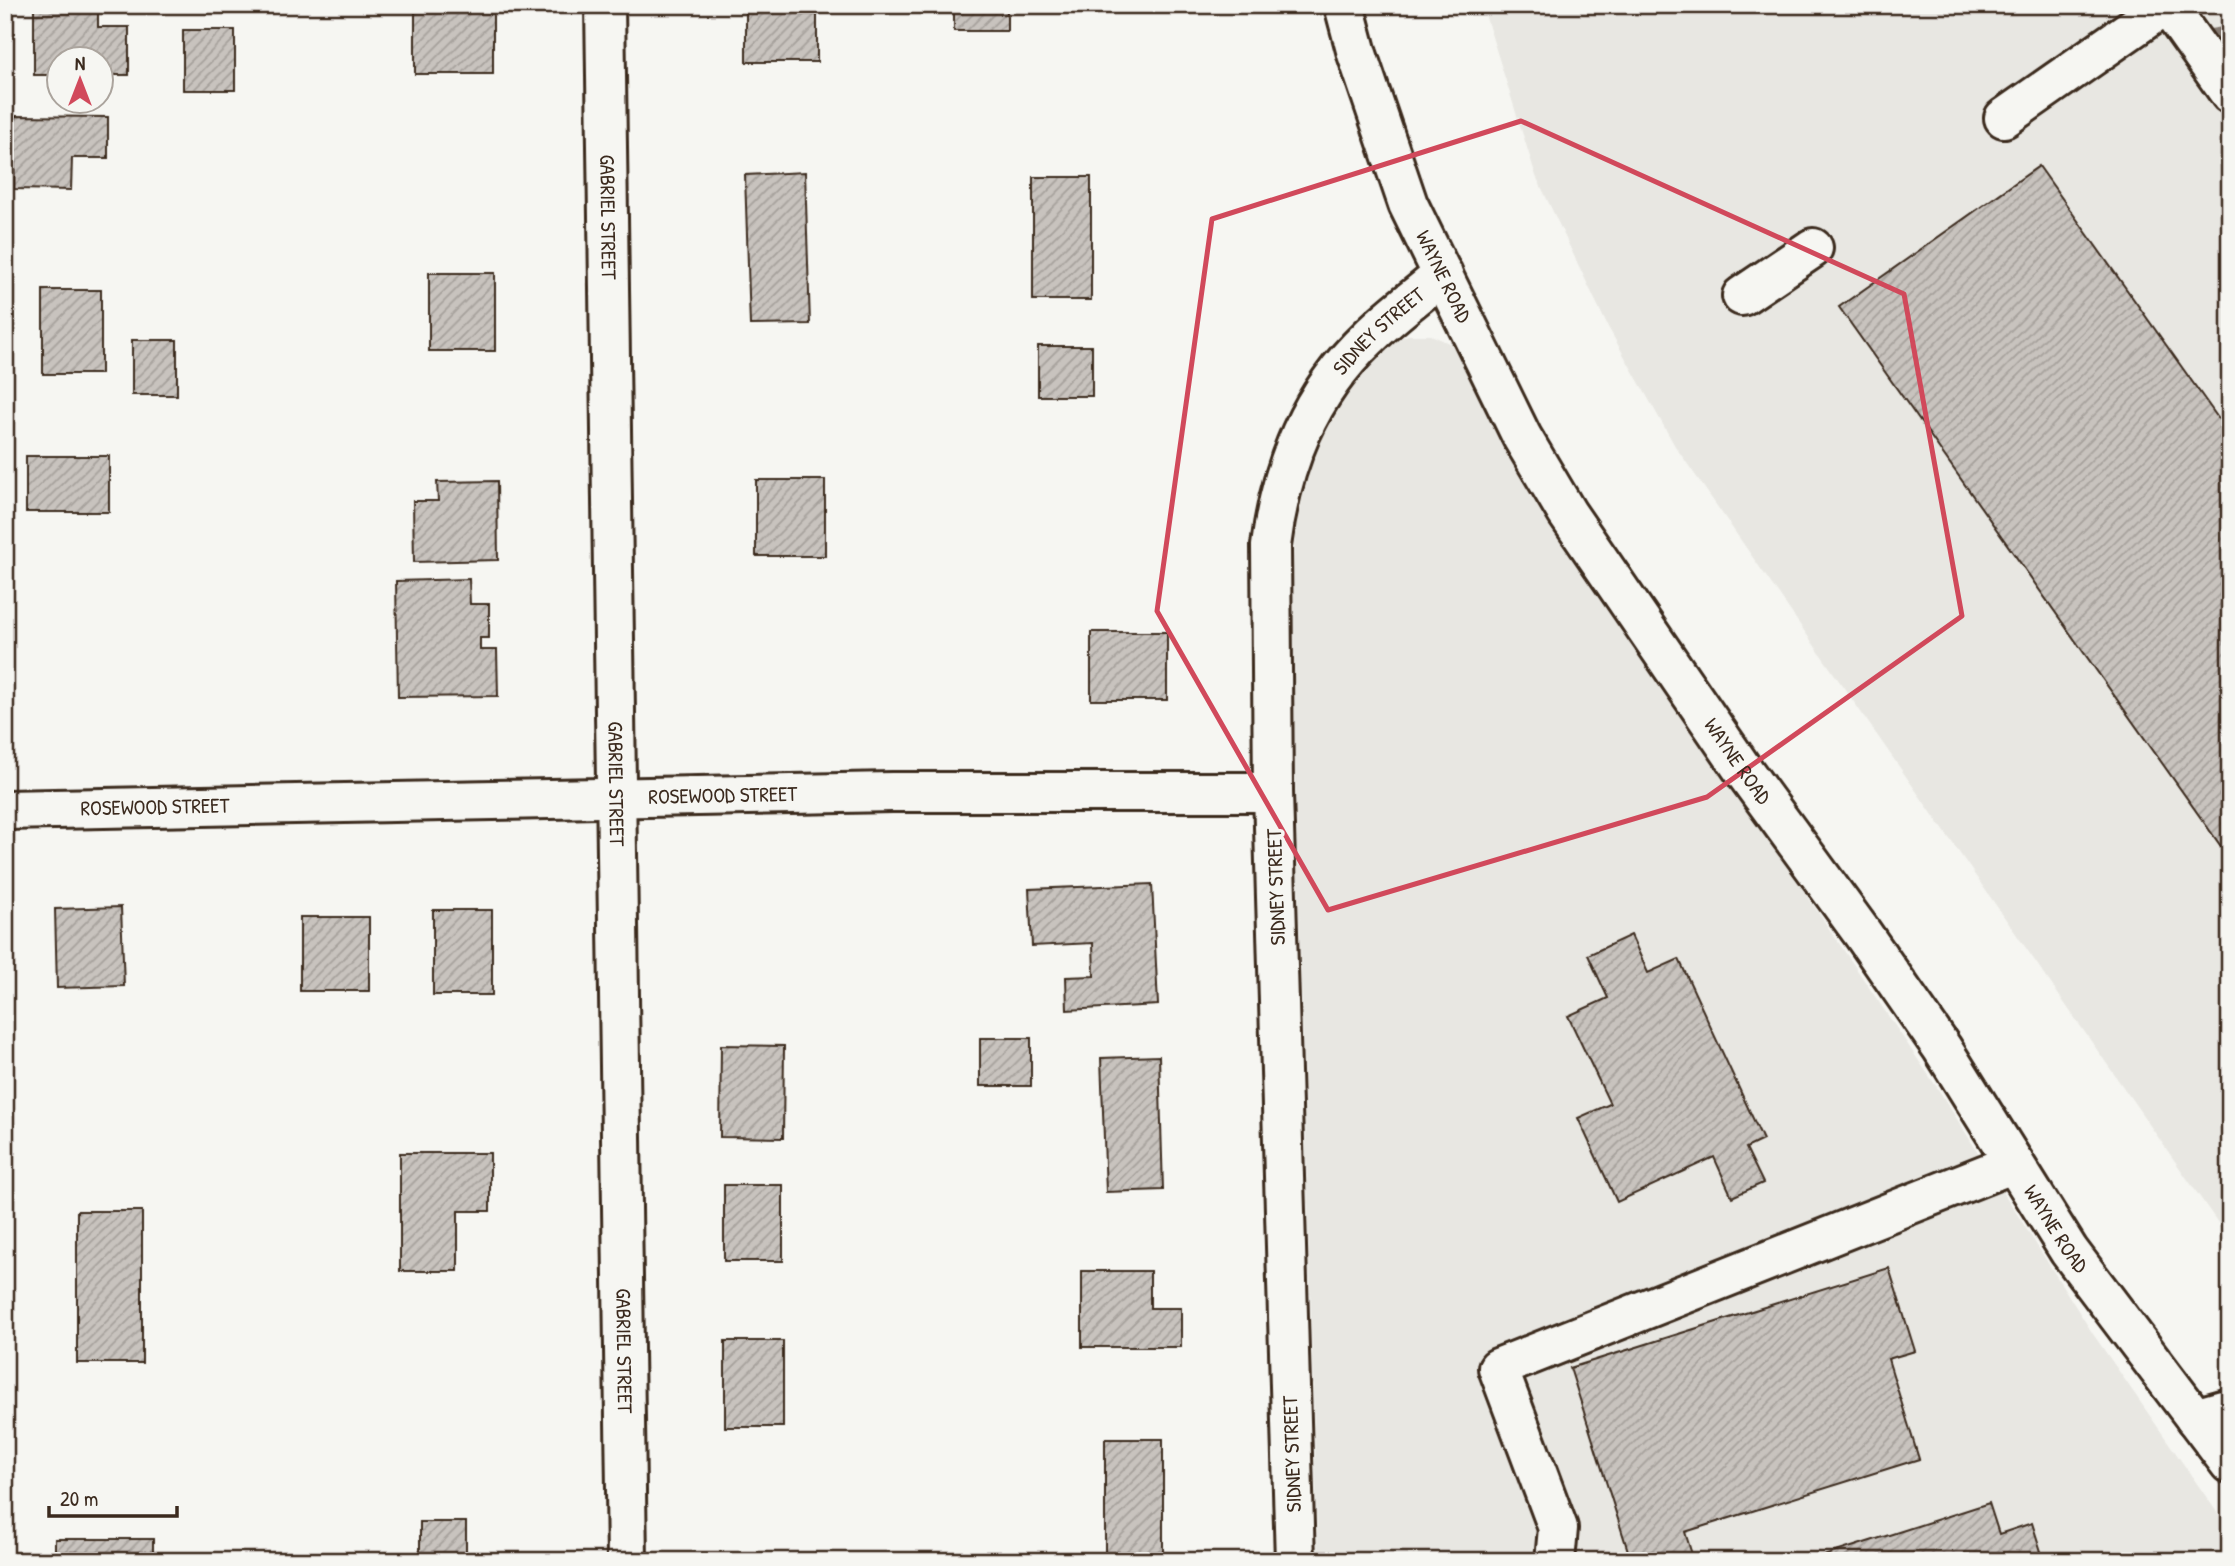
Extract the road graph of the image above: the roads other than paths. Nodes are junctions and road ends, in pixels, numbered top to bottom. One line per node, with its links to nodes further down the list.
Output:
1 (606, 5): 10 (street, GABRIEL STREET)
2 (1344, 5): 7 (street, WAYNE ROAD)
3 (2166, 5): 4 (street); 5 (street)
4 (2230, 94)
5 (2004, 118)
6 (1813, 248): 8 (street)
7 (1443, 274): 9 (street, SIDNEY STREET); 12 (street, WAYNE ROAD)
8 (1742, 296)
9 (1273, 792): 10 (street, ROSEWOOD STREET); 16 (street, SIDNEY STREET)
10 (615, 798): 11 (street, ROSEWOOD STREET); 15 (street, GABRIEL STREET)
11 (5, 810)
12 (2014, 1163): 13 (street, WAYNE ROAD); 17 (street)
13 (2213, 1413): 14 (street, WAYNE ROAD)
14 (2230, 1464)
15 (627, 1561)
16 (1296, 1561)
17 (1555, 1561)

